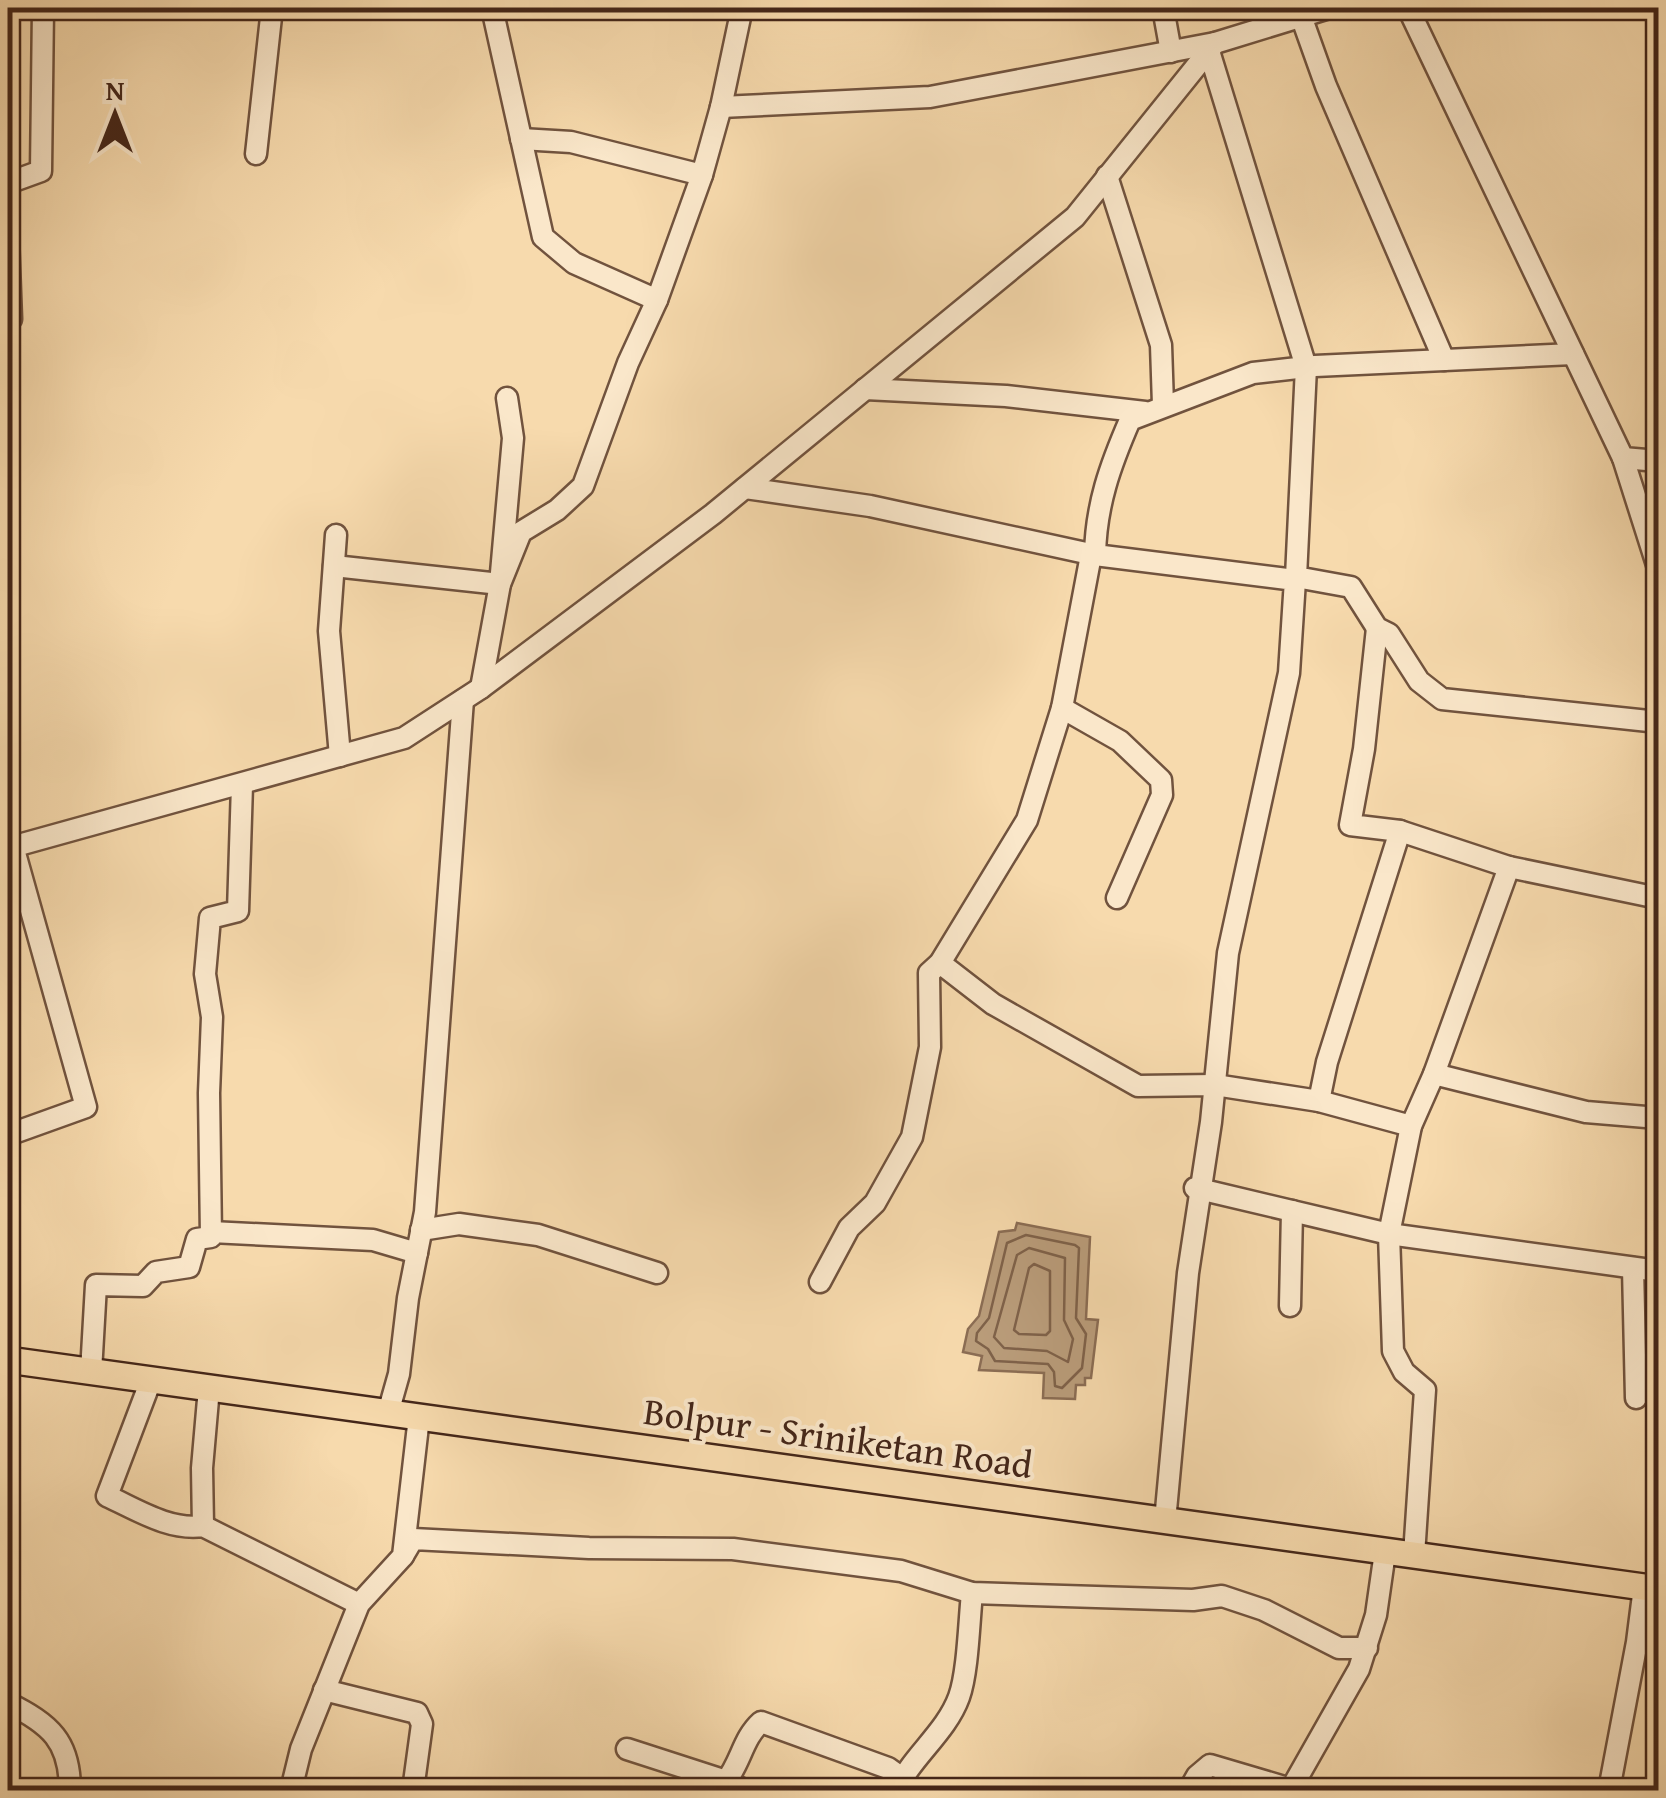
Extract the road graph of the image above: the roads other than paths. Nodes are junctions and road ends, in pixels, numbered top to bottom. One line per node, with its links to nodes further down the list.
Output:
1 (43, 8): 16 (street)
2 (272, 8): 13 (street)
3 (492, 8): 12 (street)
4 (742, 8): 11 (street)
5 (1163, 8): 10 (street)
6 (1329, 8): 8 (street)
7 (1408, 8): 20 (street)
8 (1301, 16): 9 (street); 21 (street)
9 (1212, 47): 10 (street); 15 (street); 22 (street)
10 (1170, 52): 11 (street)
11 (722, 106): 14 (street)
12 (521, 139): 14 (street); 18 (street)
13 (256, 154)
14 (702, 175): 18 (street)
15 (1108, 176): 23 (street); 25 (street)
16 (8, 183)
17 (8, 236): 19 (street)
18 (657, 300): 33 (street)
19 (10, 320)
20 (1573, 354): 21 (street); 26 (street)
21 (1444, 360): 22 (street)
22 (1306, 367): 25 (street); 34 (street)
23 (865, 389): 25 (street); 28 (street)
24 (507, 398): 33 (street)
25 (1155, 409): 30 (street)
26 (1623, 458): 27 (street); 32 (street)
27 (1658, 461)
28 (746, 488): 30 (street); 35 (street)
29 (336, 535): 31 (street)
30 (1093, 555): 36 (street); 47 (street)
31 (334, 566): 33 (street); 38 (street)
32 (1658, 568)
33 (500, 584): 35 (street)
34 (1378, 628): 37 (street); 40 (street)
35 (472, 694): 38 (street); 54 (street)
36 (1062, 708): 43 (street); 45 (street)
37 (1658, 722)
38 (340, 756): 39 (street)
39 (242, 784): 41 (street); 55 (street)
40 (1400, 831): 42 (street); 48 (street)
41 (10, 847): 51 (street)
42 (1509, 867): 44 (street); 46 (street)
43 (1117, 898)
44 (1658, 898)
45 (940, 964): 47 (street); 61 (street)
46 (1434, 1074): 49 (street); 50 (street)
47 (1214, 1084): 48 (street); 52 (street)
48 (1319, 1101): 50 (street)
49 (1658, 1118)
50 (1411, 1126): 56 (street)
51 (8, 1135)
52 (1198, 1188): 53 (street); 70 (street)
53 (1292, 1211): 56 (street); 62 (street)
54 (421, 1230): 57 (street); 60 (street)
55 (211, 1232): 57 (street); 64 (street)
56 (1390, 1234): 58 (street); 74 (street)
57 (417, 1253): 68 (street)
58 (1634, 1268): 59 (street); 67 (street)
59 (1658, 1272)
60 (656, 1273)
61 (820, 1282)
62 (1290, 1306)
63 (8, 1360): 64 (main road, Bolpur - Sriniketan Road)
64 (91, 1372): 65 (main road, Bolpur - Sriniketan Road)
65 (151, 1380): 66 (main road, Bolpur - Sriniketan Road); 71 (street)
66 (209, 1388): 68 (main road, Bolpur - Sriniketan Road); 71 (street)
67 (1636, 1398)
68 (388, 1413): 69 (main road, Bolpur - Sriniketan Road)
69 (419, 1417): 70 (main road, Bolpur - Sriniketan Road); 73 (street)
70 (1165, 1521): 72 (main road, Bolpur - Sriniketan Road)
71 (203, 1526): 77 (street)
72 (1385, 1552): 74 (main road, Bolpur - Sriniketan Road); 78 (street)
73 (404, 1556): 76 (street); 77 (street)
74 (1414, 1556): 75 (main road, Bolpur - Sriniketan Road)
75 (1651, 1588): 88 (street)
76 (972, 1594): 78 (street); 82 (street)
77 (359, 1604): 79 (street)
78 (1366, 1648): 87 (street)
79 (324, 1690): 85 (street); 86 (street)
80 (8, 1703): 84 (street)
81 (627, 1749): 83 (street)
82 (900, 1784): 83 (street)
83 (735, 1786)
84 (70, 1790)
85 (291, 1790)
86 (413, 1790)
87 (1189, 1790)
88 (1609, 1790)

